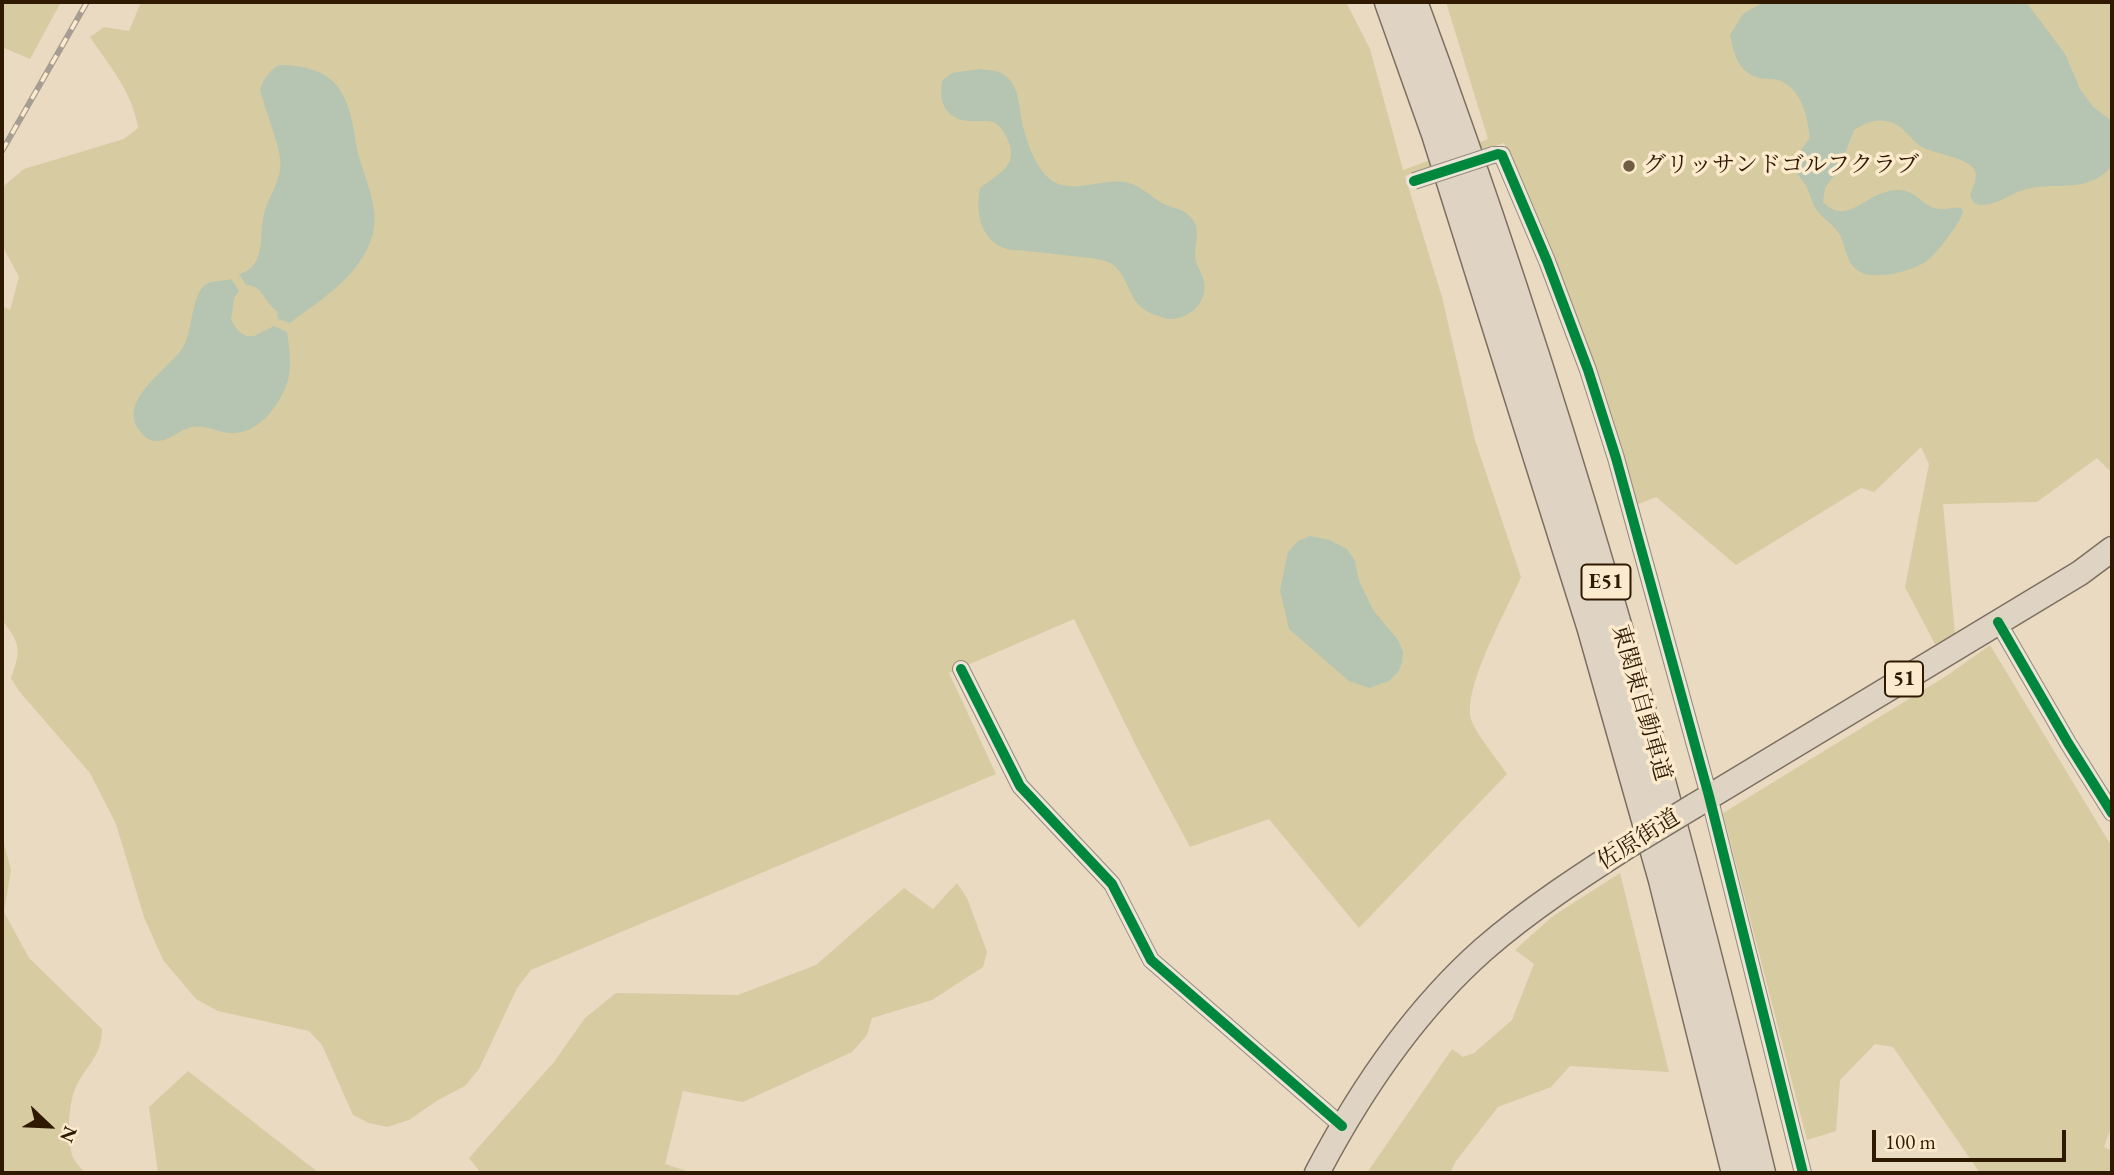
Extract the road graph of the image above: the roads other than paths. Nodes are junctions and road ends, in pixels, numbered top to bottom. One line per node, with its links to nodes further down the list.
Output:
1 (1389, 2): 11 (highway, 東関東自動車道 / E51)
2 (1413, 2): 12 (highway, 東関東自動車道 / E51)
3 (1414, 181): 7 (street, bridge)
4 (2112, 549): 5 (highway, 佐原街道 / 51)
5 (1998, 622): 7 (highway, 佐原街道 / 51); 8 (street)
6 (961, 669): 9 (street)
7 (1702, 801): 9 (highway, 佐原街道 / 51, bridge); 13 (street)
8 (2112, 813)
9 (1342, 1126): 10 (highway, 佐原街道 / 51)
10 (1317, 1173)
11 (1736, 1173)
12 (1761, 1173)
13 (1803, 1173)

